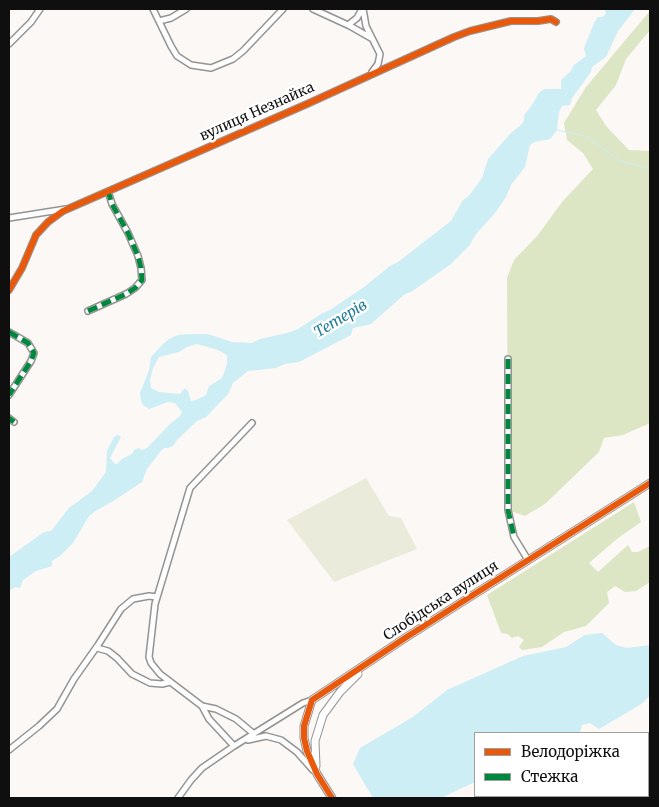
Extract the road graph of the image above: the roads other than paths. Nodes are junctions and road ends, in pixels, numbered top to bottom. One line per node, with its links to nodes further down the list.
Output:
1 (40, 9): 11 (street)
2 (153, 9): 7 (street)
3 (186, 9): 7 (street)
4 (283, 9): 7 (street)
5 (313, 9): 9 (street)
6 (362, 9): 9 (street); 10 (street)
7 (159, 21)
8 (556, 22): 12 (street, вулиця Незнайка)
9 (348, 25): 10 (street)
10 (371, 38): 12 (street)
11 (9, 44)
12 (370, 74): 13 (street, вулиця Незнайка)
13 (108, 191): 14 (street, вулиця Незнайка); 17 (street)
14 (71, 208): 15 (street); 16 (street, вулиця Незнайка)
15 (9, 218)
16 (9, 290)
17 (88, 311)
18 (9, 332): 20 (street)
19 (508, 358): 25 (street)
20 (9, 395)
21 (9, 418): 22 (street)
22 (14, 422)
23 (252, 423): 26 (street)
24 (650, 483): 25 (street, Слобідська вулиця)
25 (528, 560): 28 (street, Слобідська вулиця)
26 (157, 597): 27 (street); 29 (street)
27 (97, 648): 29 (street); 35 (street)
28 (379, 656): 30 (street, Слобідська вулиця); 36 (street)
29 (170, 682): 31 (street)
30 (312, 700): 32 (street); 36 (street)
31 (202, 706): 32 (street); 34 (street)
32 (254, 734): 33 (street)
33 (243, 741): 34 (street); 36 (street)
34 (234, 746): 37 (street)
35 (9, 750)
36 (317, 774): 38 (street)
37 (178, 798)
38 (332, 798)

